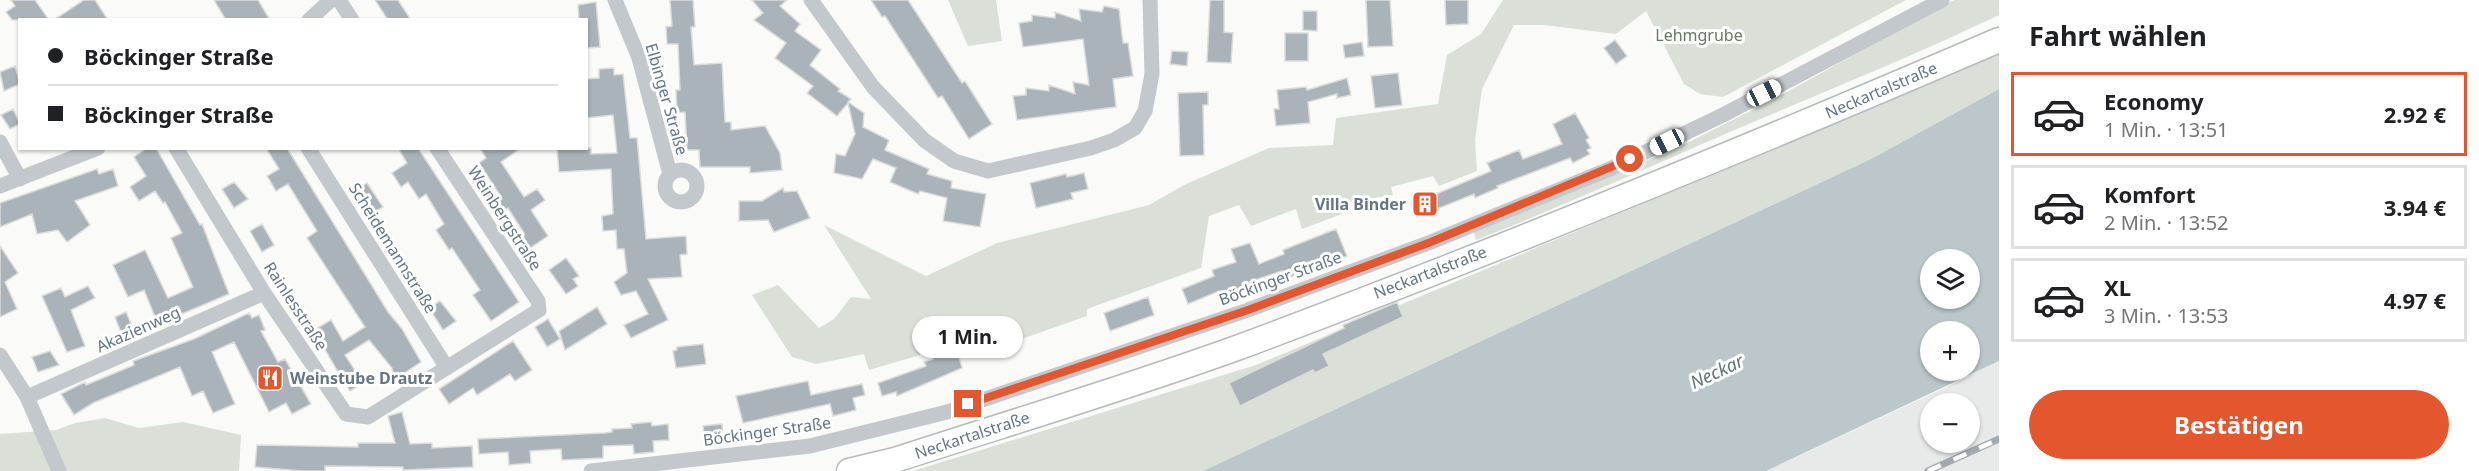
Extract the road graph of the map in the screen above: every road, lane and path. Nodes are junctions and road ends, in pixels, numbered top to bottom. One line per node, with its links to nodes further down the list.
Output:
1 (332, 0): 7 (street)
2 (339, 0): 8 (street)
3 (615, 0): 15 (street, Elbinger Straße)
4 (811, 0): 5 (street)
5 (1150, 0)
6 (1942, 0): 24 (street, Böckinger Straße)
7 (311, 18)
8 (351, 18)
9 (1999, 40): 25 (main road, Neckartalstraße)
10 (0, 142): 16 (street)
11 (93, 150): 16 (street)
12 (177, 150): 18 (street, Rainlesstraße)
13 (309, 150): 21 (street, Scheidemannstraße)
14 (438, 150): 19 (street, Weinbergstraße)
15 (669, 174)
16 (20, 179): 17 (street)
17 (0, 186)
18 (264, 293): 21 (street, Rainlesstraße); 22 (street, Akazienweg)
19 (539, 309): 21 (street, Rainlesstraße)
20 (0, 355): 22 (street)
21 (447, 368)
22 (27, 397): 23 (street)
23 (59, 471)
24 (591, 471)
25 (849, 471)

